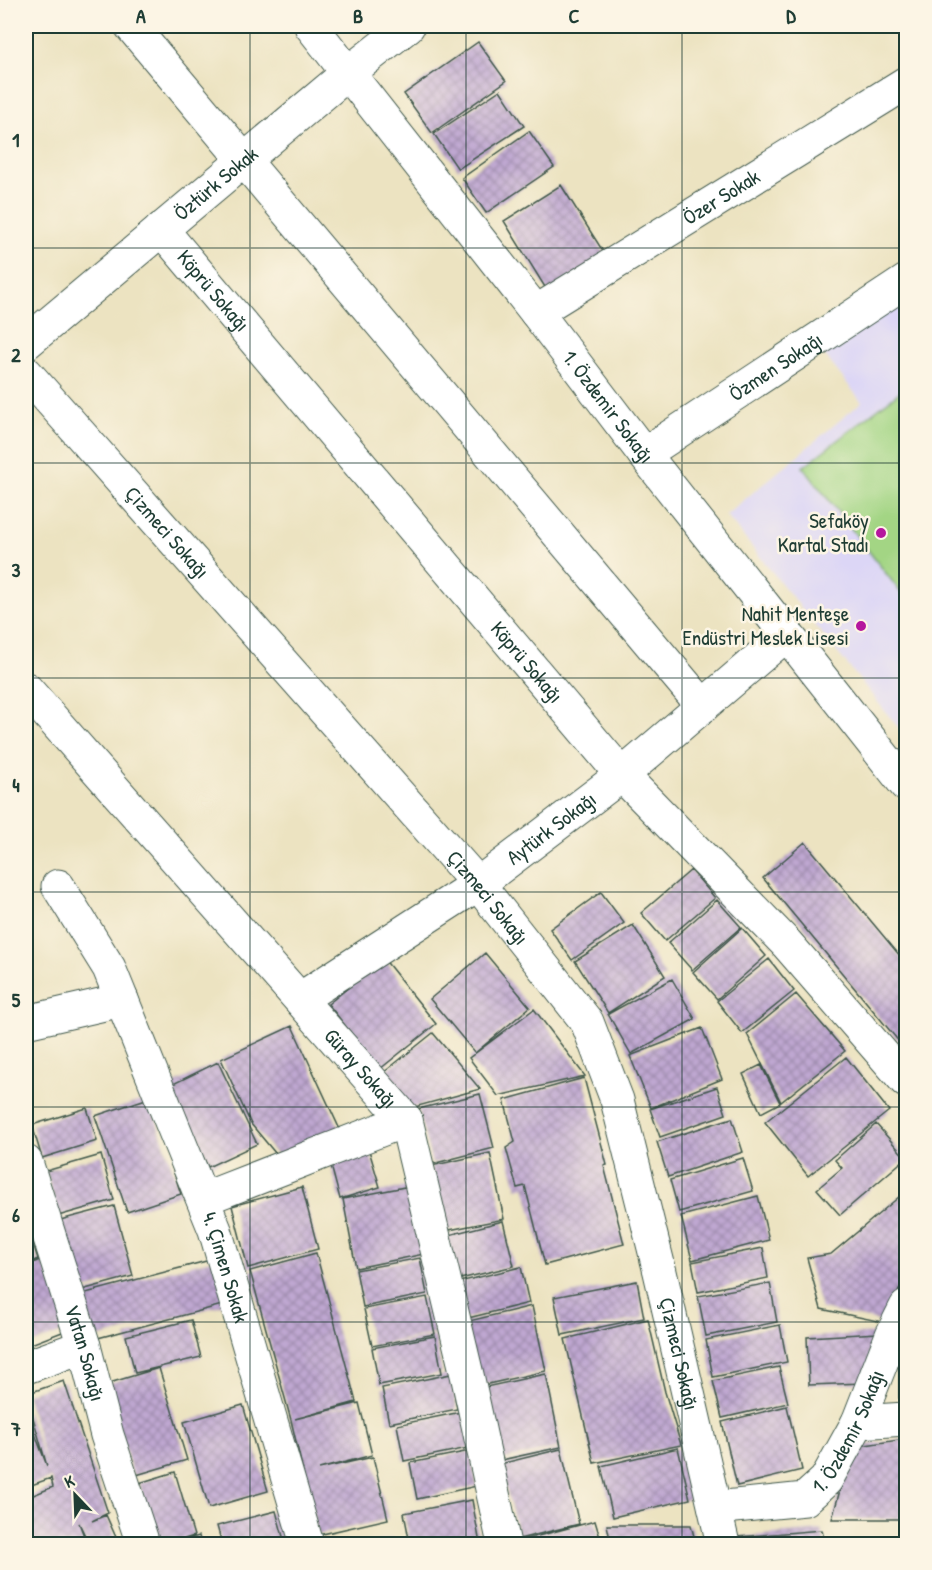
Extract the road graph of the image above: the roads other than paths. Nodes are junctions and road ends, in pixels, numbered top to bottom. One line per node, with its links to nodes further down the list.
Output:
1 (131, 26): 6 (street)
2 (311, 26): 4 (street, 1. Özdemir Sokağı)
3 (408, 26): 4 (street, Öztürk Sokak)
4 (348, 73): 6 (street, Öztürk Sokak); 9 (street, 1. Özdemir Sokağı)
5 (906, 82): 9 (street, Özer Sokak)
6 (244, 159): 7 (street, Öztürk Sokak); 15 (street)
7 (161, 229): 10 (street, Öztürk Sokak); 16 (street, Köprü Sokağı)
8 (906, 281): 12 (street, Özmen Sokağı)
9 (536, 312): 12 (street, 1. Özdemir Sokağı)
10 (26, 343)
11 (26, 373): 18 (street, Çizmeci Sokağı)
12 (644, 453): 13 (street, 1. Özdemir Sokağı)
13 (787, 634): 15 (street, Aytürk Sokağı); 17 (street, 1. Özdemir Sokağı)
14 (26, 689): 20 (street, Güray Sokağı)
15 (703, 706): 16 (street, Aytürk Sokağı)
16 (622, 775): 18 (street, Aytürk Sokağı); 23 (street, Köprü Sokağı)
17 (906, 785)
18 (478, 884): 20 (street, Aytürk Sokağı); 32 (street, Çizmeci Sokağı)
19 (58, 886): 21 (street, 4. Çimen Sokak)
20 (300, 999): 24 (street, Güray Sokağı)
21 (122, 1000): 22 (street); 26 (street, 4. Çimen Sokak)
22 (26, 1022)
23 (906, 1081)
24 (406, 1120): 26 (street); 35 (street, Güray Sokağı)
25 (26, 1162): 28 (street, Vatan Sokağı)
26 (203, 1199): 34 (street, 4. Çimen Sokak)
27 (906, 1307): 31 (street, 1. Özdemir Sokağı)
28 (84, 1346): 29 (street); 33 (street, Vatan Sokağı)
29 (26, 1367)
30 (906, 1419): 31 (street)
31 (858, 1422): 32 (street, 1. Özdemir Sokağı)
32 (715, 1508): 36 (street, Çizmeci Sokağı)
33 (143, 1545)
34 (307, 1545)
35 (504, 1545)
36 (723, 1545)

